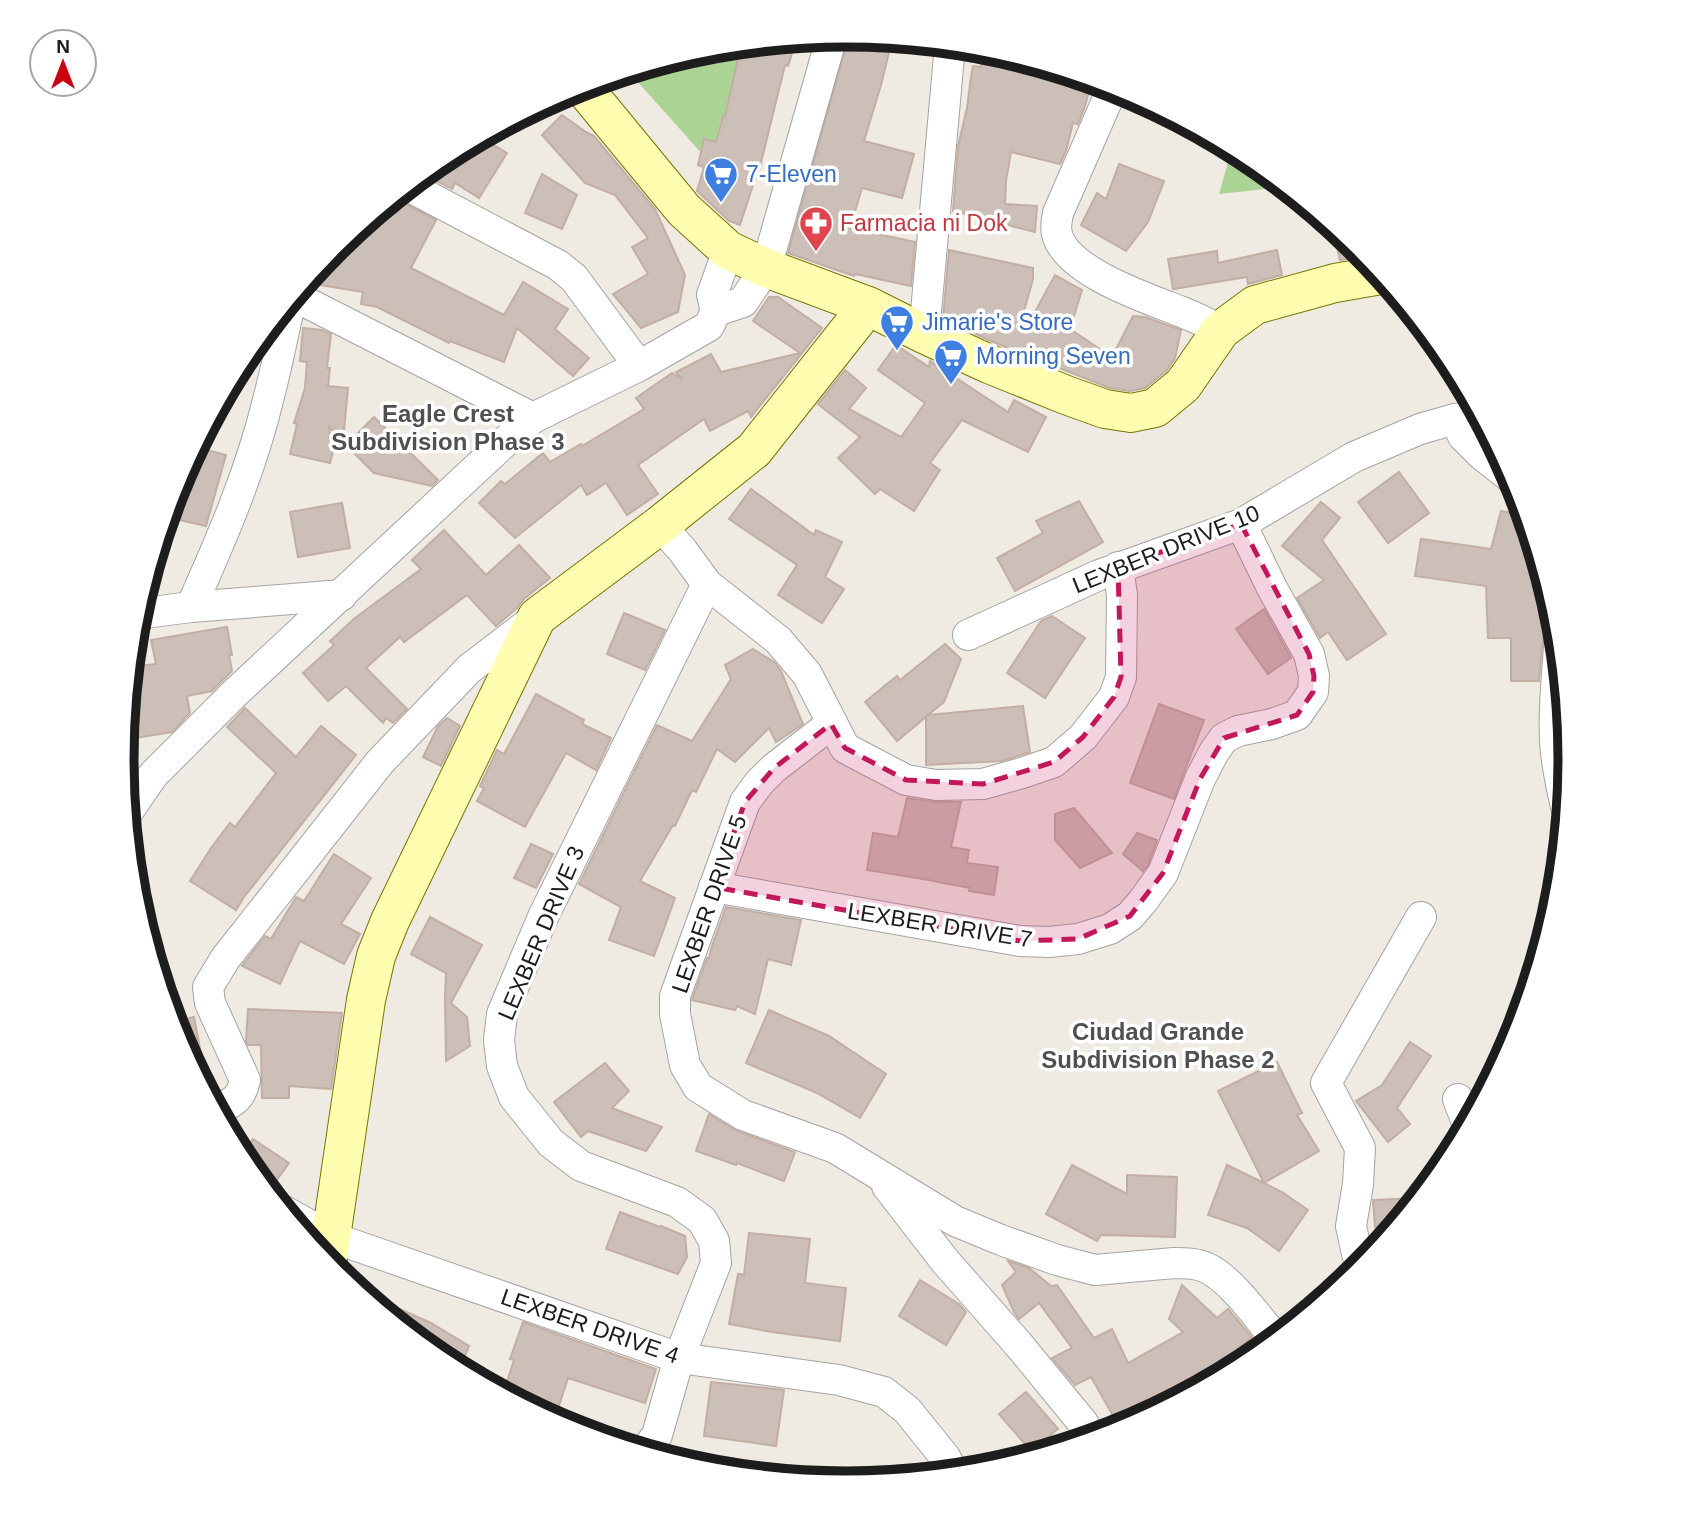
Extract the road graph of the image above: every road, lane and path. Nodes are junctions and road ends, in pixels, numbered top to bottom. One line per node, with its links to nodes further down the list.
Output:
1 (829, 48): 7 (street)
2 (949, 55): 14 (street)
3 (589, 95): 6 (main road)
4 (1109, 97): 13 (street)
5 (417, 191): 15 (street)
6 (728, 250): 7 (main road); 11 (street)
7 (766, 268): 10 (main road); 11 (street)
8 (1369, 277): 13 (main road)
9 (301, 302): 17 (street)
10 (868, 306): 14 (main road); 19 (main road)
11 (716, 311): 15 (street)
12 (287, 319): 24 (street)
13 (1221, 330): 14 (main road)
14 (924, 334)
15 (639, 366): 17 (street)
16 (1467, 417): 18 (street); 20 (street, LEXBER DRIVE 10)
17 (533, 418): 23 (street)
18 (1494, 465)
19 (660, 524): 22 (street); 26 (main road)
20 (1241, 524): 21 (street, LEXBER DRIVE 10); 34 (street, LEXBER DRIVE 7)
21 (1118, 567): 27 (street, LEXBER DRIVE 10); 29 (street)
22 (707, 584): 29 (street); 42 (street, LEXBER DRIVE 3)
23 (342, 595): 24 (street); 31 (street)
24 (191, 607): 25 (street)
25 (149, 612)
26 (537, 617): 36 (street); 38 (main road)
27 (968, 635)
28 (1555, 695): 30 (street)
29 (831, 724): 34 (street, LEXBER DRIVE 5)
30 (1558, 764)
31 (153, 775): 32 (street); 33 (street)
32 (134, 777)
33 (135, 801)
34 (714, 887): 37 (street, LEXBER DRIVE 5)
35 (1421, 917): 40 (street)
36 (224, 1106)
37 (877, 1173): 41 (street, LEXBER DRIVE 5); 43 (street, LEXBER DRIVE 5)
38 (329, 1249)
39 (331, 1250): 42 (street, LEXBER DRIVE 4)
40 (1357, 1255)
41 (1270, 1332)
42 (678, 1358): 44 (street, LEXBER DRIVE 3); 45 (street, LEXBER DRIVE 4)
43 (1086, 1430)
44 (650, 1443)
45 (949, 1464)

